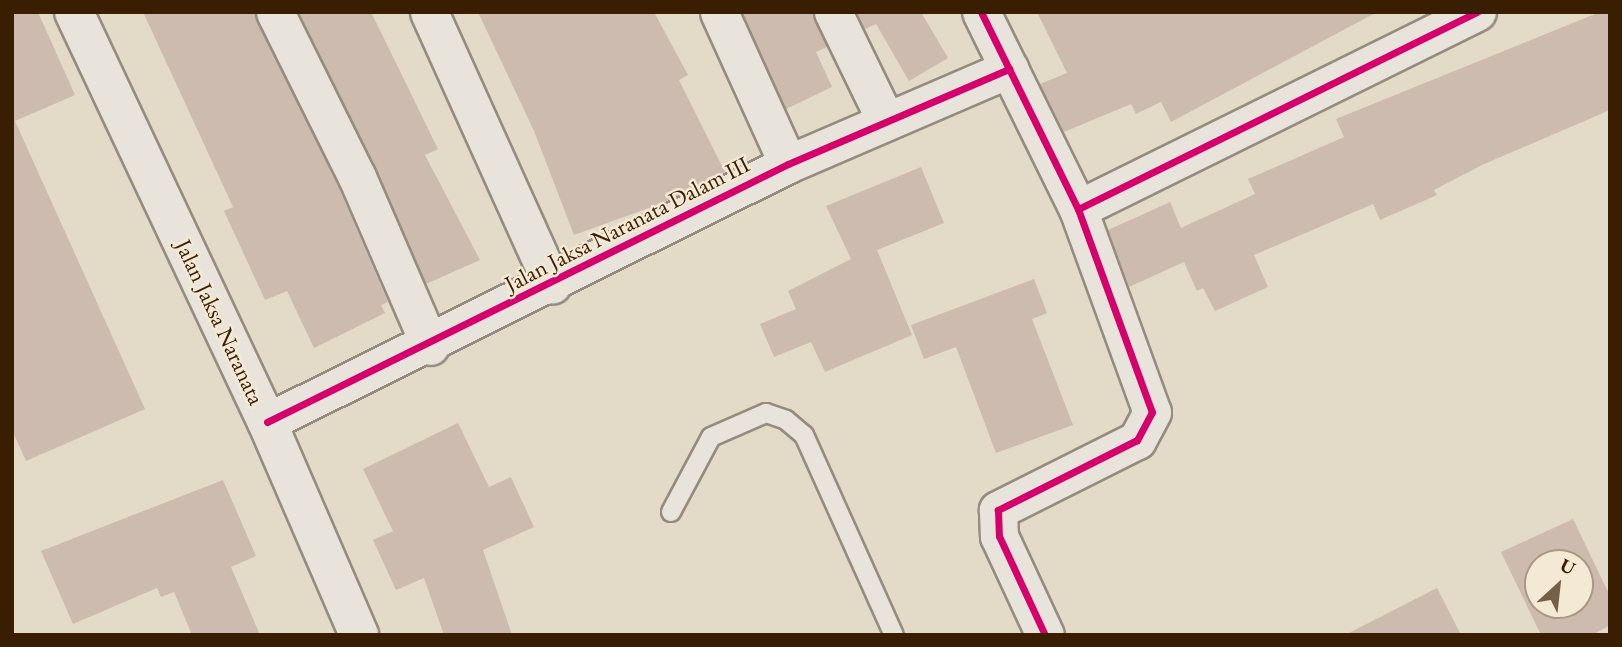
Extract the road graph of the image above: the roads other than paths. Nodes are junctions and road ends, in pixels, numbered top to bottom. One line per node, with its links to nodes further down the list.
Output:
1 (74, 12): 14 (main road, Jalan Jaksa Naranata)
2 (275, 12): 13 (street)
3 (429, 12): 12 (street)
4 (719, 12): 10 (street)
5 (833, 12): 9 (street)
6 (981, 12): 8 (street)
7 (1477, 12): 11 (street)
8 (1009, 69): 9 (street, Jalan Jaksa Naranata Dalam III); 11 (street)
9 (886, 121): 10 (street, Jalan Jaksa Naranata Dalam III)
10 (788, 164): 12 (street, Jalan Jaksa Naranata Dalam III)
11 (1078, 209): 18 (street)
12 (552, 284): 13 (street, Jalan Jaksa Naranata Dalam III)
13 (430, 346): 14 (street, Jalan Jaksa Naranata Dalam III)
14 (267, 422): 16 (main road, Jalan Jaksa Naranata)
15 (671, 512): 17 (lane)
16 (359, 635)
17 (894, 635)
18 (1045, 635)

